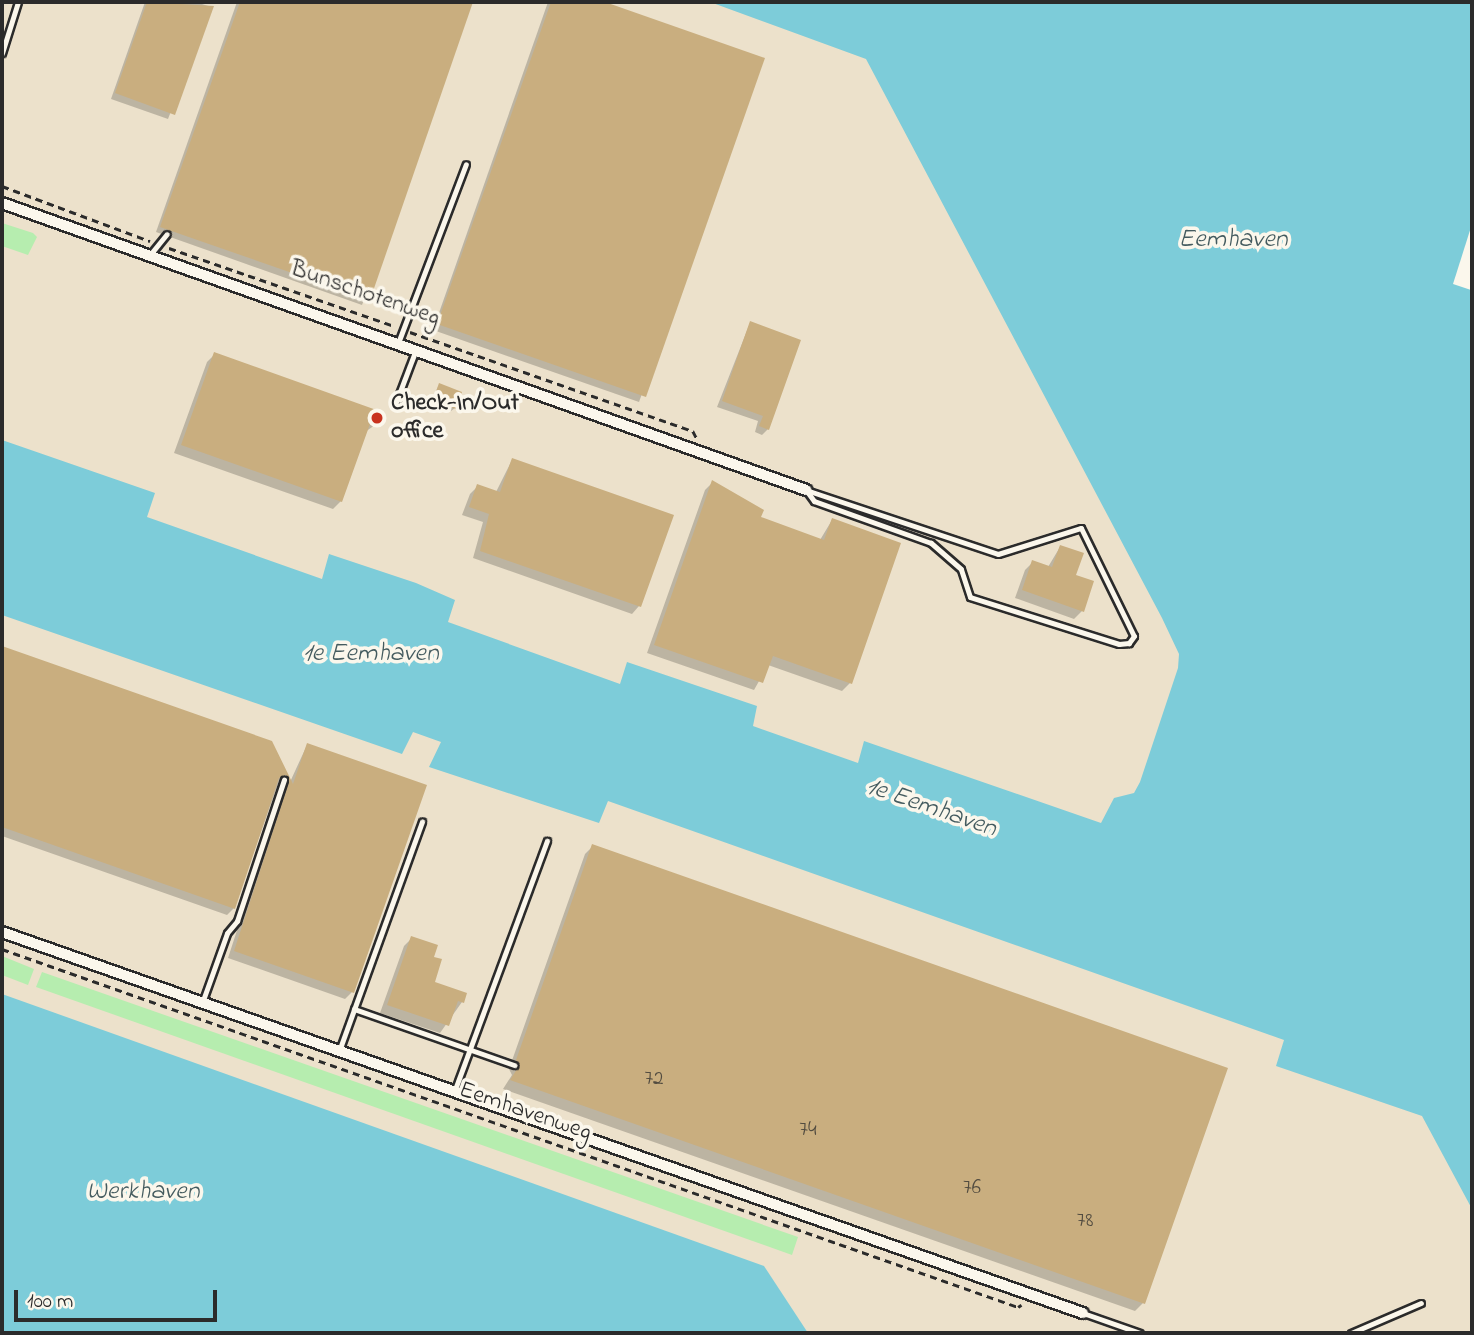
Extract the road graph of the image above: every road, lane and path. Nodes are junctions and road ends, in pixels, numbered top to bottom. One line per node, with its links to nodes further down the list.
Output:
1 (18, 2): 2 (lane)
2 (2, 53)
3 (466, 164): 9 (lane)
4 (2, 186): 7 (path, Bunschotenweg)
5 (2, 203): 8 (street, Bunschotenweg)
6 (167, 234): 7 (lane)
7 (161, 245): 8 (lane); 9 (path, Bunschotenweg)
8 (149, 256): 10 (street, Bunschotenweg)
9 (403, 330): 10 (lane); 13 (path, Bunschotenweg)
10 (397, 346): 11 (street, Bunschotenweg)
11 (415, 352): 12 (lane); 13 (street, Bunschotenweg)
12 (396, 402)
13 (704, 453): 14 (street, Bunschotenweg)
14 (806, 490): 14 (lane)
15 (284, 780): 20 (lane)
16 (422, 822): 21 (lane)
17 (547, 841): 22 (lane)
18 (2, 932): 20 (street, Eemhavenweg)
19 (2, 949): 26 (path, Eemhavenweg)
20 (202, 1003): 23 (street, Eemhavenweg)
21 (354, 1009): 22 (lane); 23 (lane)
22 (471, 1049): 24 (lane); 25 (lane)
23 (339, 1051): 25 (street, Eemhavenweg)
24 (514, 1065)
25 (454, 1092): 26 (street, Eemhavenweg)
26 (1032, 1296): 28 (street, Eemhavenweg)
27 (1421, 1303): 30 (lane)
28 (1083, 1314): 29 (lane, Eemhavenweg)
29 (1140, 1333)
30 (1351, 1333)

